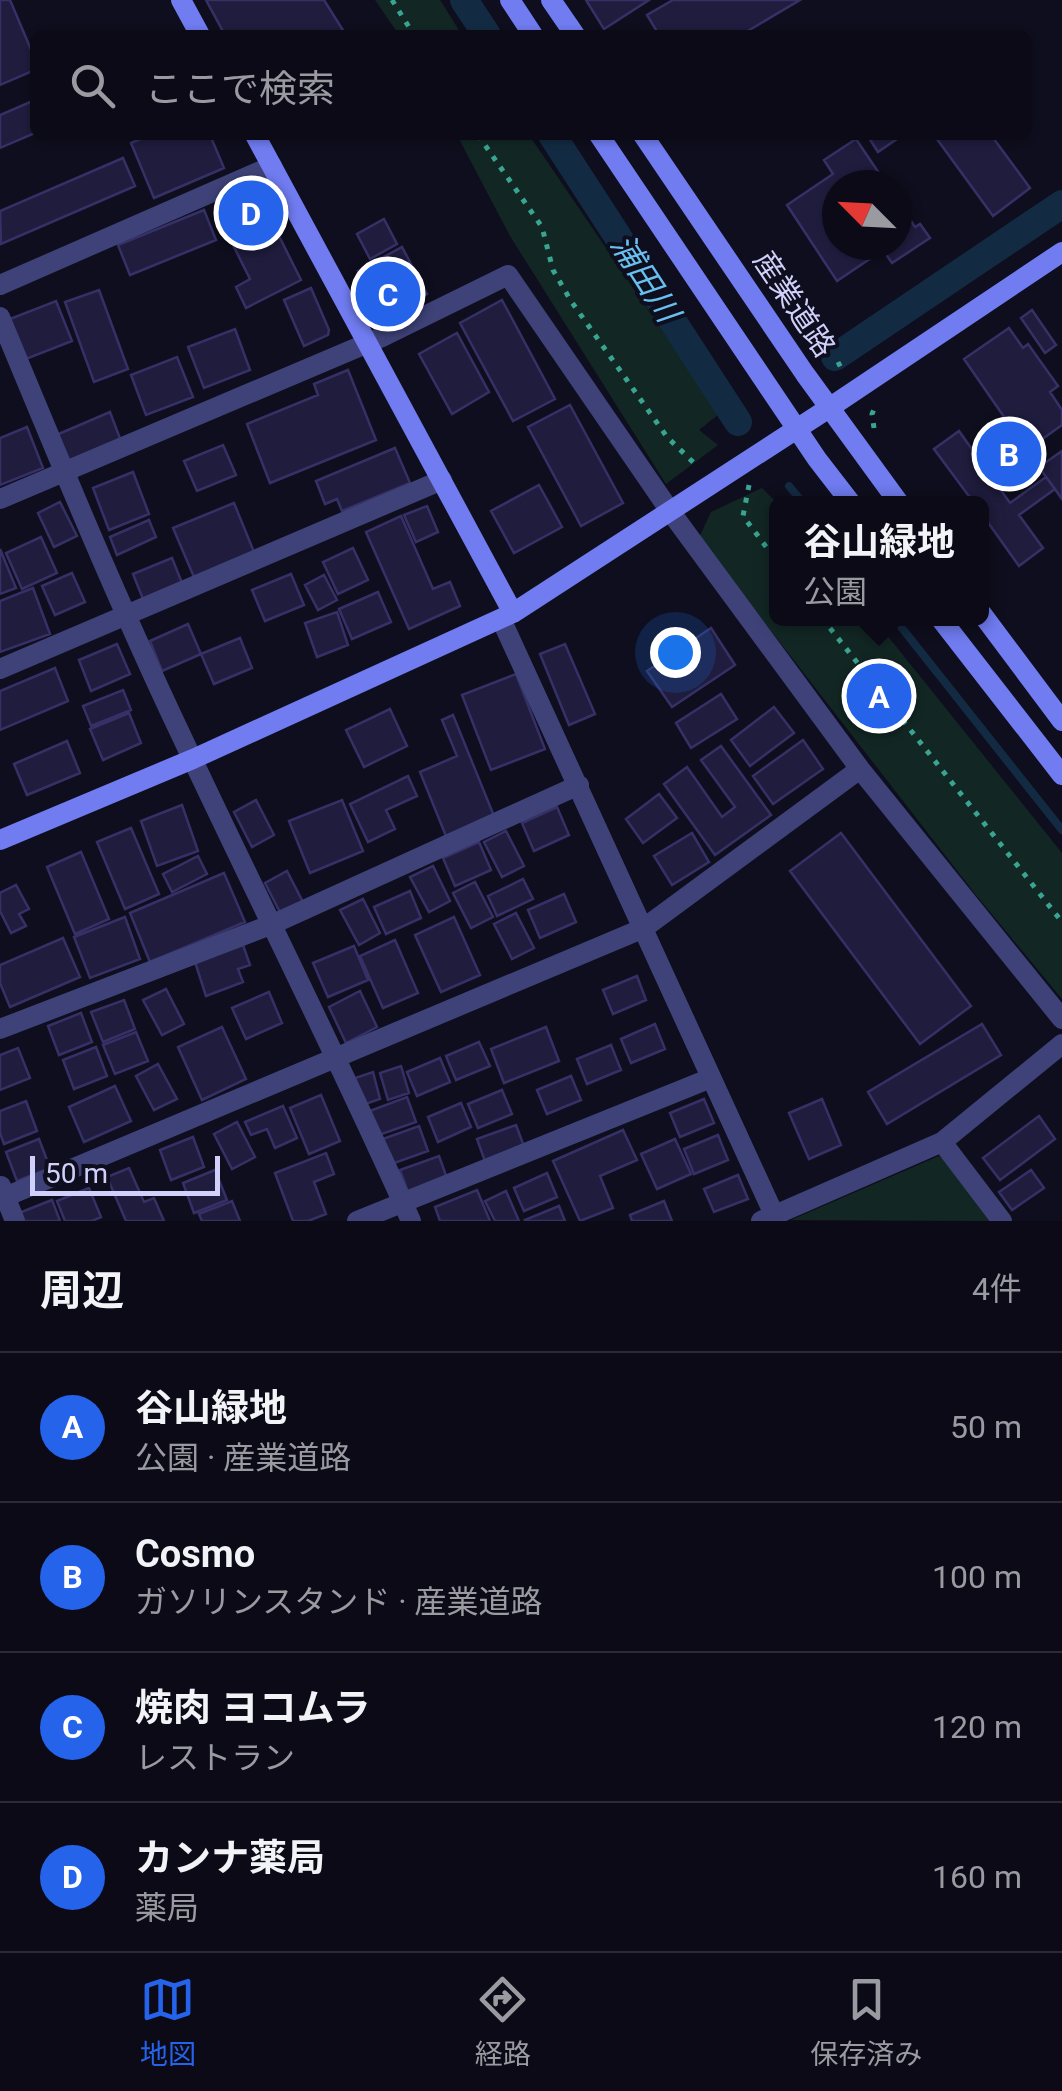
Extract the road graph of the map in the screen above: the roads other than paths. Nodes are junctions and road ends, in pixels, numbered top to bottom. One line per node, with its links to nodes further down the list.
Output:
1 (181, 0): 4 (street)
2 (510, 0): 5 (street)
3 (551, 0): 6 (street)
4 (197, 30)
5 (530, 30)
6 (572, 30)
7 (258, 140): 10 (street)
8 (603, 140): 16 (street)
9 (646, 140): 15 (street, 産業道路)
10 (272, 166): 12 (street); 14 (street)
11 (1062, 252): 15 (street)
12 (0, 285)
13 (0, 318): 17 (street)
14 (368, 342): 17 (street); 18 (street); 22 (street)
15 (829, 408): 16 (street); 20 (street, 産業道路)
16 (796, 428): 19 (street); 22 (street)
17 (64, 472): 21 (street); 23 (street)
18 (442, 480): 23 (street); 24 (street)
19 (845, 496)
20 (893, 496)
21 (0, 499)
22 (670, 510): 24 (street); 30 (street)
23 (126, 616): 27 (street); 29 (street)
24 (507, 616): 29 (street); 32 (street)
25 (989, 623): 28 (street)
26 (946, 626): 31 (street)
27 (0, 670)
28 (1062, 722)
29 (192, 759): 33 (street); 34 (street)
30 (860, 769): 35 (street); 36 (street)
31 (1062, 775)
32 (579, 785): 34 (street); 35 (street)
33 (0, 840)
34 (273, 924): 37 (street); 39 (street)
35 (644, 928): 39 (street); 40 (street)
36 (1062, 1019)
37 (0, 1029)
38 (1062, 1044): 41 (street)
39 (336, 1059): 42 (street); 43 (street)
40 (711, 1078): 43 (street); 44 (street)
41 (942, 1142): 44 (street); 47 (street)
42 (2, 1193): 45 (street)
43 (407, 1211): 46 (street)
44 (771, 1219)
45 (16, 1221)
46 (357, 1221)
47 (1002, 1221)

